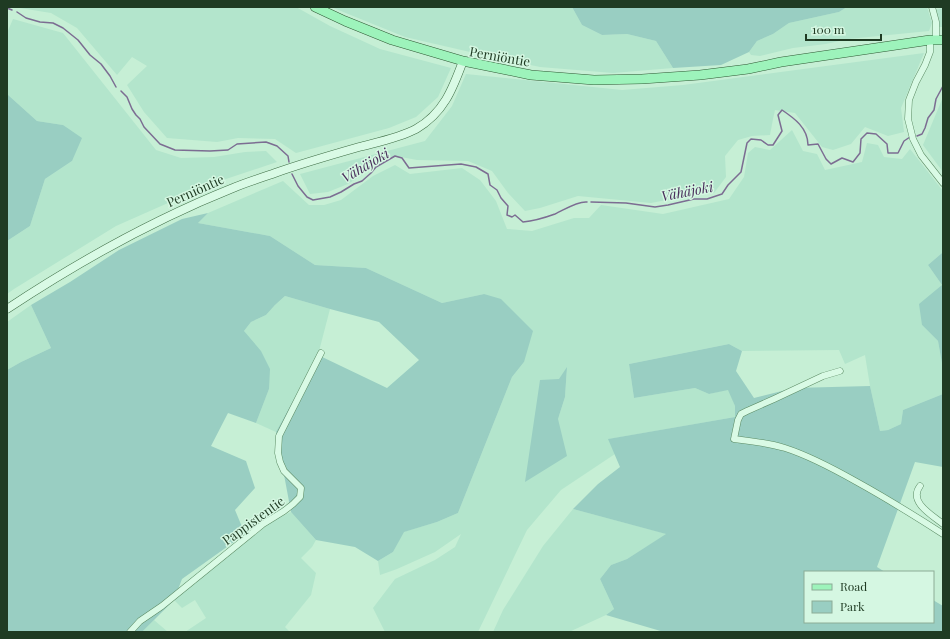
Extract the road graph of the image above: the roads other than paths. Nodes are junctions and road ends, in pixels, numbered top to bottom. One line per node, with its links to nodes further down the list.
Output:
1 (315, 7): 4 (main road)
2 (932, 7): 3 (street)
3 (936, 40): 4 (main road, Perniöntie); 5 (street)
4 (463, 61): 6 (main road, Perniöntie)
5 (943, 183)
6 (7, 309)
7 (322, 353): 12 (street, Pappistentie)
8 (840, 371): 11 (street)
9 (920, 486): 10 (street)
10 (943, 524)
11 (943, 534)
12 (130, 632)

